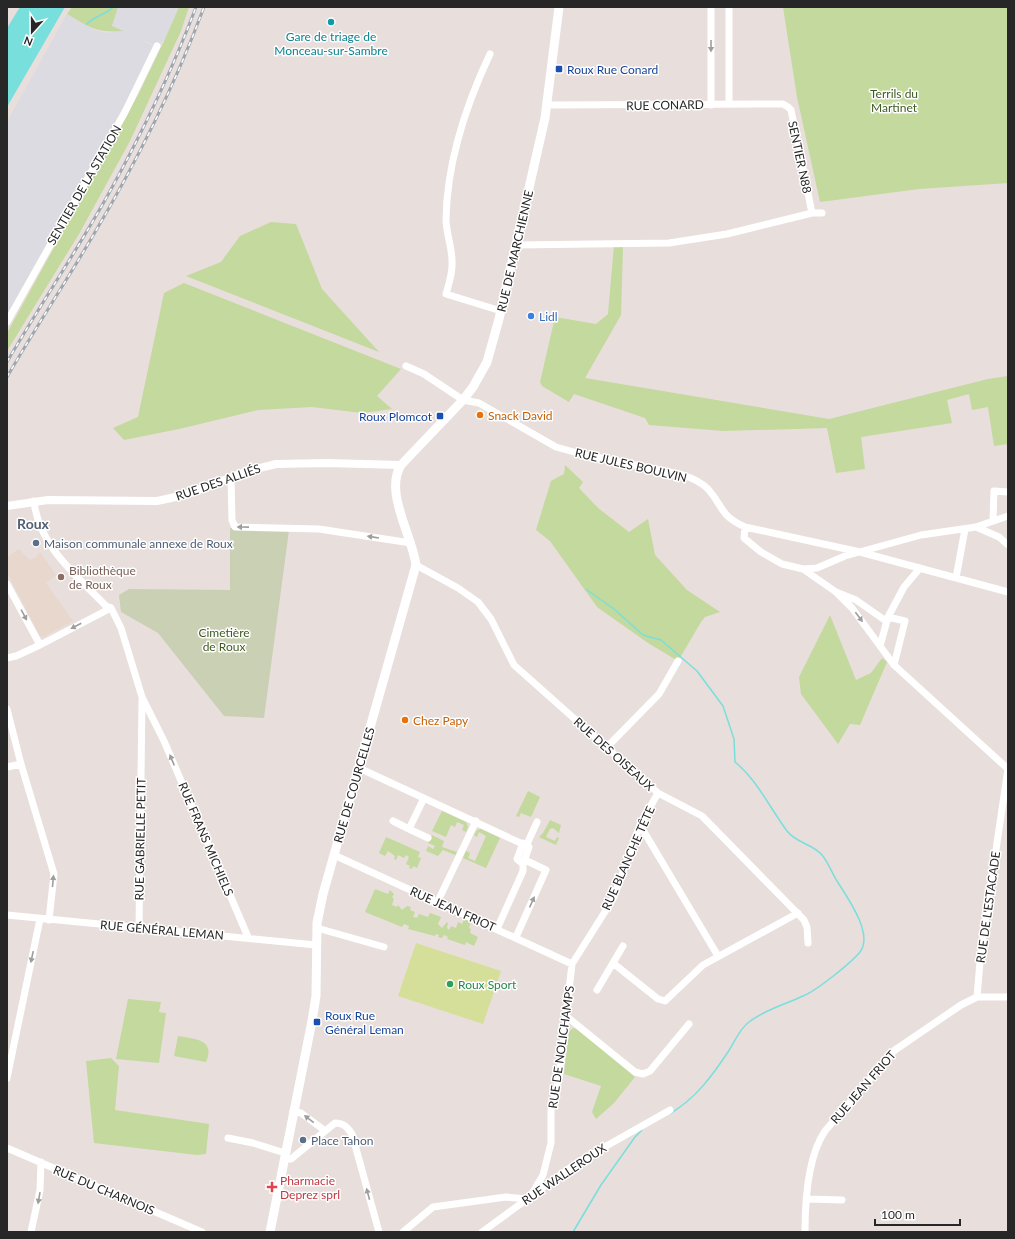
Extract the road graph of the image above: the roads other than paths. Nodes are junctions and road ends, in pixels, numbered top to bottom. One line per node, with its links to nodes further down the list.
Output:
1 (559, 7): 9 (main road, RUE DE MARCHIENNE)
2 (711, 7): 6 (street, one-way to 6)
3 (729, 7): 7 (street)
4 (157, 46): 14 (street, SENTIER DE LA STATION)
5 (490, 54): 13 (street)
6 (711, 104): 7 (street, RUE CONARD); 9 (street, RUE CONARD)
7 (729, 104): 8 (street, RUE CONARD)
8 (783, 104): 10 (street, SENTIER N88)
9 (548, 105): 12 (main road, RUE DE MARCHIENNE)
10 (812, 213): 11 (street); 12 (street)
11 (822, 213)
12 (516, 245): 13 (main road, RUE DE MARCHIENNE)
13 (501, 311): 16 (main road, RUE DE MARCHIENNE)
14 (7, 322)
15 (406, 366): 16 (street, RUE JULES BOULVIN)
16 (463, 400): 17 (main road, RUE DE MARCHIENNE); 24 (street, RUE JULES BOULVIN)
17 (401, 465): 18 (street, RUE DES ALLIÉS); 27 (main road, RUE DE COURCELLES)
18 (231, 477): 20 (street, RUE DES ALLIÉS); 27 (street, one-way to 18)
19 (1008, 492): 23 (street)
20 (34, 501): 21 (street, RUE DES ALLIÉS); 37 (street)
21 (7, 506)
22 (1008, 516): 23 (street)
23 (993, 520): 25 (street)
24 (744, 527): 29 (street, RUE JULES BOULVIN); 32 (street)
25 (976, 527): 26 (street); 28 (street)
26 (965, 529): 29 (street); 33 (street)
27 (411, 543): 30 (main road, RUE DE COURCELLES)
28 (1008, 545)
29 (860, 552): 31 (street, RUE JULES BOULVIN); 32 (street)
30 (416, 565): 46 (street, RUE DES OISEAUX); 49 (main road, RUE DE COURCELLES)
31 (920, 568): 33 (street, RUE JULES BOULVIN); 38 (street)
32 (803, 569): 35 (street)
33 (956, 578): 36 (street, RUE JULES BOULVIN)
34 (7, 584): 39 (street, one-way to 39)
35 (836, 592): 38 (street); 40 (street, one-way to 40)
36 (1008, 592)
37 (111, 608): 39 (street, one-way to 39); 44 (street)
38 (887, 619): 40 (street); 43 (street)
39 (40, 646): 41 (street)
40 (880, 646): 43 (street)
41 (7, 658)
42 (678, 660): 46 (street)
43 (894, 665): 50 (street)
44 (142, 697): 67 (street, RUE GABRIELLE PETIT); 70 (street, RUE FRANS MICHIELS, one-way to 44)
45 (7, 708): 47 (street)
46 (607, 747): 51 (street, RUE DES OISEAUX)
47 (21, 764): 48 (street); 66 (street, one-way to 47)
48 (7, 768)
49 (359, 768): 52 (street); 60 (main road, RUE DE COURCELLES)
50 (1008, 769): 80 (street, RUE DE L'ESTACADE)
51 (658, 793): 56 (street, RUE BLANCHE TÊTE); 63 (street, RUE DES OISEAUX)
52 (424, 798): 54 (street); 57 (street)
53 (393, 821): 57 (street)
54 (476, 821): 59 (street); 62 (street)
55 (537, 822): 59 (street)
56 (640, 825): 76 (street); 78 (street, RUE BLANCHE TÊTE)
57 (410, 829): 58 (street)
58 (428, 838)
59 (526, 845): 61 (street)
60 (334, 855): 62 (street, RUE JEAN FRIOT); 68 (main road, RUE DE COURCELLES)
61 (524, 862): 69 (street); 71 (street, one-way to 61)
62 (437, 903): 69 (street, RUE JEAN FRIOT)
63 (798, 913): 72 (street, RUE DES OISEAUX); 76 (street)
64 (7, 915): 65 (street, RUE GÉNÉRAL LEMAN)
65 (40, 919): 66 (street, RUE GÉNÉRAL LEMAN); 84 (street, one-way to 84)
66 (49, 920): 67 (street, RUE GÉNÉRAL LEMAN)
67 (139, 928): 70 (street, RUE GÉNÉRAL LEMAN)
68 (317, 928): 73 (main road, RUE DE COURCELLES); 75 (street)
69 (497, 929): 71 (street, RUE JEAN FRIOT)
70 (248, 937): 73 (street, RUE GÉNÉRAL LEMAN)
71 (516, 937): 78 (street, RUE JEAN FRIOT)
72 (808, 943)
73 (316, 944): 85 (main road, RUE DE COURCELLES)
74 (623, 946): 77 (street)
75 (384, 947)
76 (718, 956): 77 (street)
77 (613, 963): 79 (street)
78 (572, 964): 82 (street, RUE DE NOLICHAMPS)
79 (598, 990)
80 (977, 997): 81 (street, RUE JEAN FRIOT); 93 (street, RUE JEAN FRIOT)
81 (1008, 997)
82 (566, 1016): 83 (street); 92 (street, RUE DE NOLICHAMPS)
83 (689, 1024)
84 (7, 1078)
85 (293, 1110): 87 (street, one-way to 85); 90 (main road, RUE DE COURCELLES)
86 (670, 1110): 92 (street, RUE WALLEROUX)
87 (324, 1130): 90 (street); 99 (street, one-way to 87)
88 (228, 1138): 90 (street)
89 (7, 1148): 91 (street, RUE DU CHARNOIS)
90 (285, 1156): 98 (main road, RUE DE COURCELLES)
91 (41, 1162): 96 (street, one-way to 96); 97 (street, RUE DU CHARNOIS)
92 (529, 1198): 95 (street, RUE WALLEROUX); 100 (street)
93 (807, 1200): 94 (street); 101 (street, RUE JEAN FRIOT)
94 (842, 1200)
95 (487, 1230)
96 (31, 1232)
97 (202, 1232)
98 (270, 1232)
99 (379, 1232)
100 (403, 1232)
101 (805, 1232)

